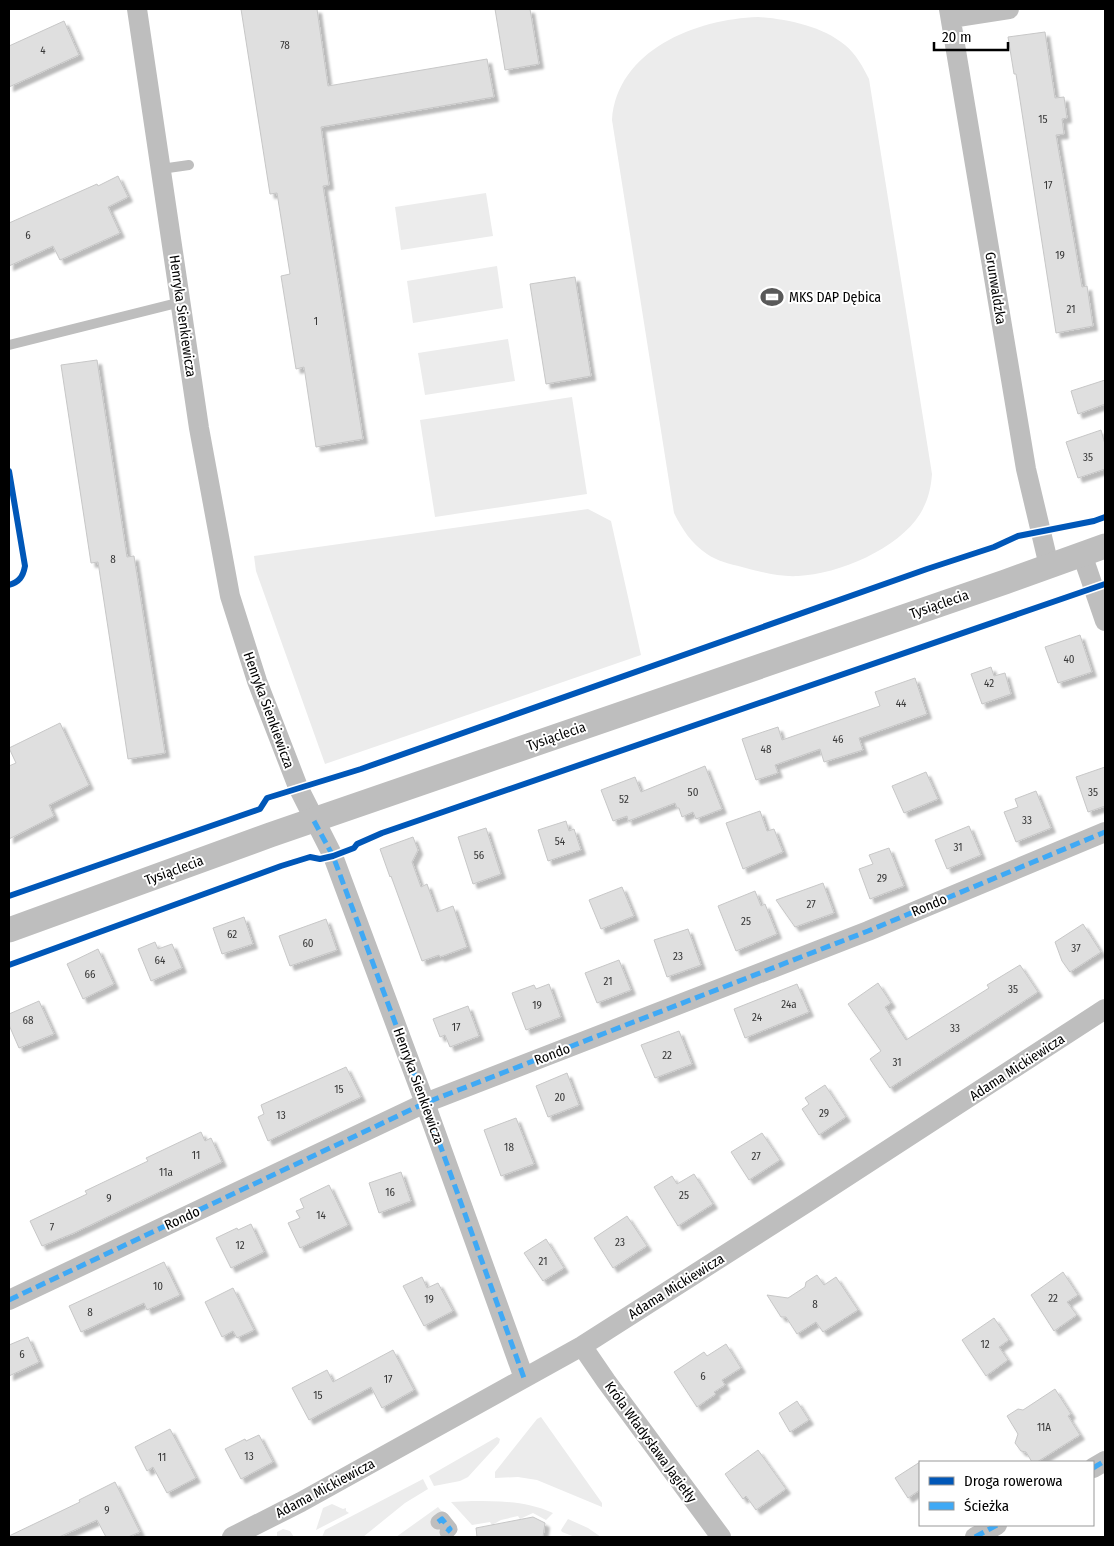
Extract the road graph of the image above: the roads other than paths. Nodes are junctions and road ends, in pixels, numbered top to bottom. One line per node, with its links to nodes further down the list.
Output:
1 (137, 9): 5 (street, Henryka Sienkiewicza)
2 (1009, 9): 3 (street)
3 (950, 13): 10 (street, Grunwaldzka)
4 (189, 165): 5 (lane)
5 (161, 169): 6 (street, Henryka Sienkiewicza)
6 (181, 302): 7 (lane); 12 (street, Henryka Sienkiewicza)
7 (9, 345)
8 (1105, 546): 9 (street, Tysiąclecia)
9 (1082, 554): 10 (street, Tysiąclecia); 11 (street)
10 (1049, 566): 12 (street, Tysiąclecia)
11 (1105, 622)
12 (314, 821): 14 (street, Tysiąclecia); 16 (street, Henryka Sienkiewicza)
13 (1105, 832): 16 (street, Rondo)
14 (9, 930)
15 (1105, 1009): 18 (street, Adama Mickiewicza)
16 (425, 1103): 17 (street, Rondo); 19 (street, Henryka Sienkiewicza)
17 (9, 1300)
18 (582, 1346): 19 (street, Adama Mickiewicza); 24 (street, Króla Władysława Jagiełły)
19 (524, 1378): 23 (street, Adama Mickiewicza)
20 (1105, 1461): 21 (street)
21 (1094, 1467)
22 (995, 1526): 25 (street)
23 (232, 1537)
24 (721, 1537)
25 (975, 1537)

